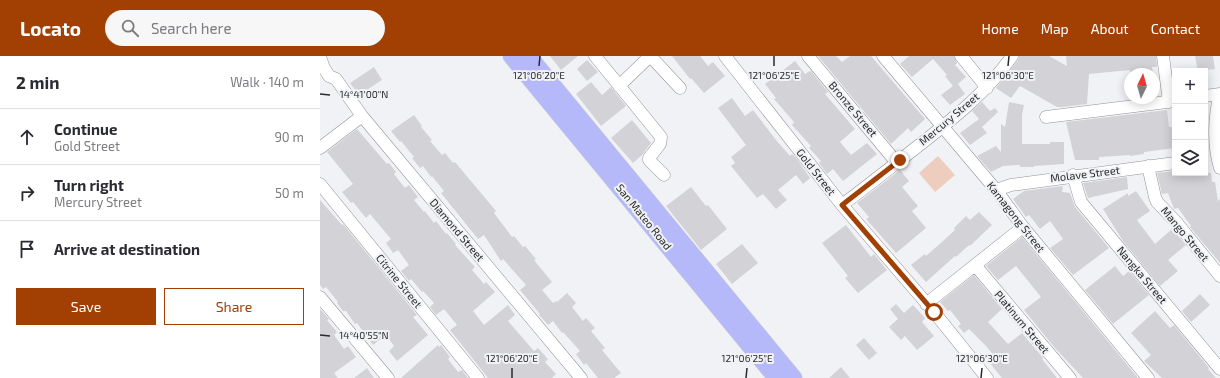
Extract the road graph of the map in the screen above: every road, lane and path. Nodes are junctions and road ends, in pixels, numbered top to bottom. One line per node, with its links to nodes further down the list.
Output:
1 (511, 56): 39 (main road, San Mateo Road)
2 (529, 56): 40 (main road, San Mateo Road)
3 (595, 56): 11 (street)
4 (726, 56): 29 (street, Gold Street)
5 (808, 56): 22 (street, Bronze Street)
6 (883, 56): 19 (street, Kamagong Street)
7 (961, 56): 13 (street)
8 (1012, 56): 13 (street, Mercury Street)
9 (1163, 56): 16 (street)
10 (321, 59): 17 (street, Diamond Street)
11 (619, 86): 12 (street); 25 (street)
12 (680, 88)
13 (987, 88): 19 (street, Mercury Street)
14 (1220, 94): 15 (street); 21 (street)
15 (1208, 96)
16 (1172, 102): 18 (street)
17 (362, 116): 20 (street); 38 (street, Diamond Street)
18 (1046, 117)
19 (943, 126): 22 (street, Mercury Street); 28 (street, Kamagong Street)
20 (320, 148)
21 (1215, 160)
22 (897, 162): 29 (street, Mercury Street)
23 (1172, 163): 24 (street, Molave Street)
24 (1148, 166): 26 (street, Molave Street); 32 (street, Mango Street)
25 (664, 175)
26 (1072, 176): 28 (street, Molave Street); 35 (street, Nangka Street)
27 (320, 184): 37 (street, Citrine Street)
28 (996, 190): 30 (street, Kamagong Street)
29 (842, 205): 34 (street, Gold Street)
30 (1023, 227): 31 (street); 43 (street, Kamagong Street)
31 (975, 265): 34 (street); 42 (street, Platinum Street)
32 (1220, 276)
33 (320, 297): 36 (street)
34 (926, 304): 41 (street, Gold Street)
35 (1220, 369)
36 (388, 378)
37 (478, 378)
38 (581, 378)
39 (776, 378)
40 (794, 378)
41 (987, 378)
42 (1070, 378)
43 (1148, 378)

